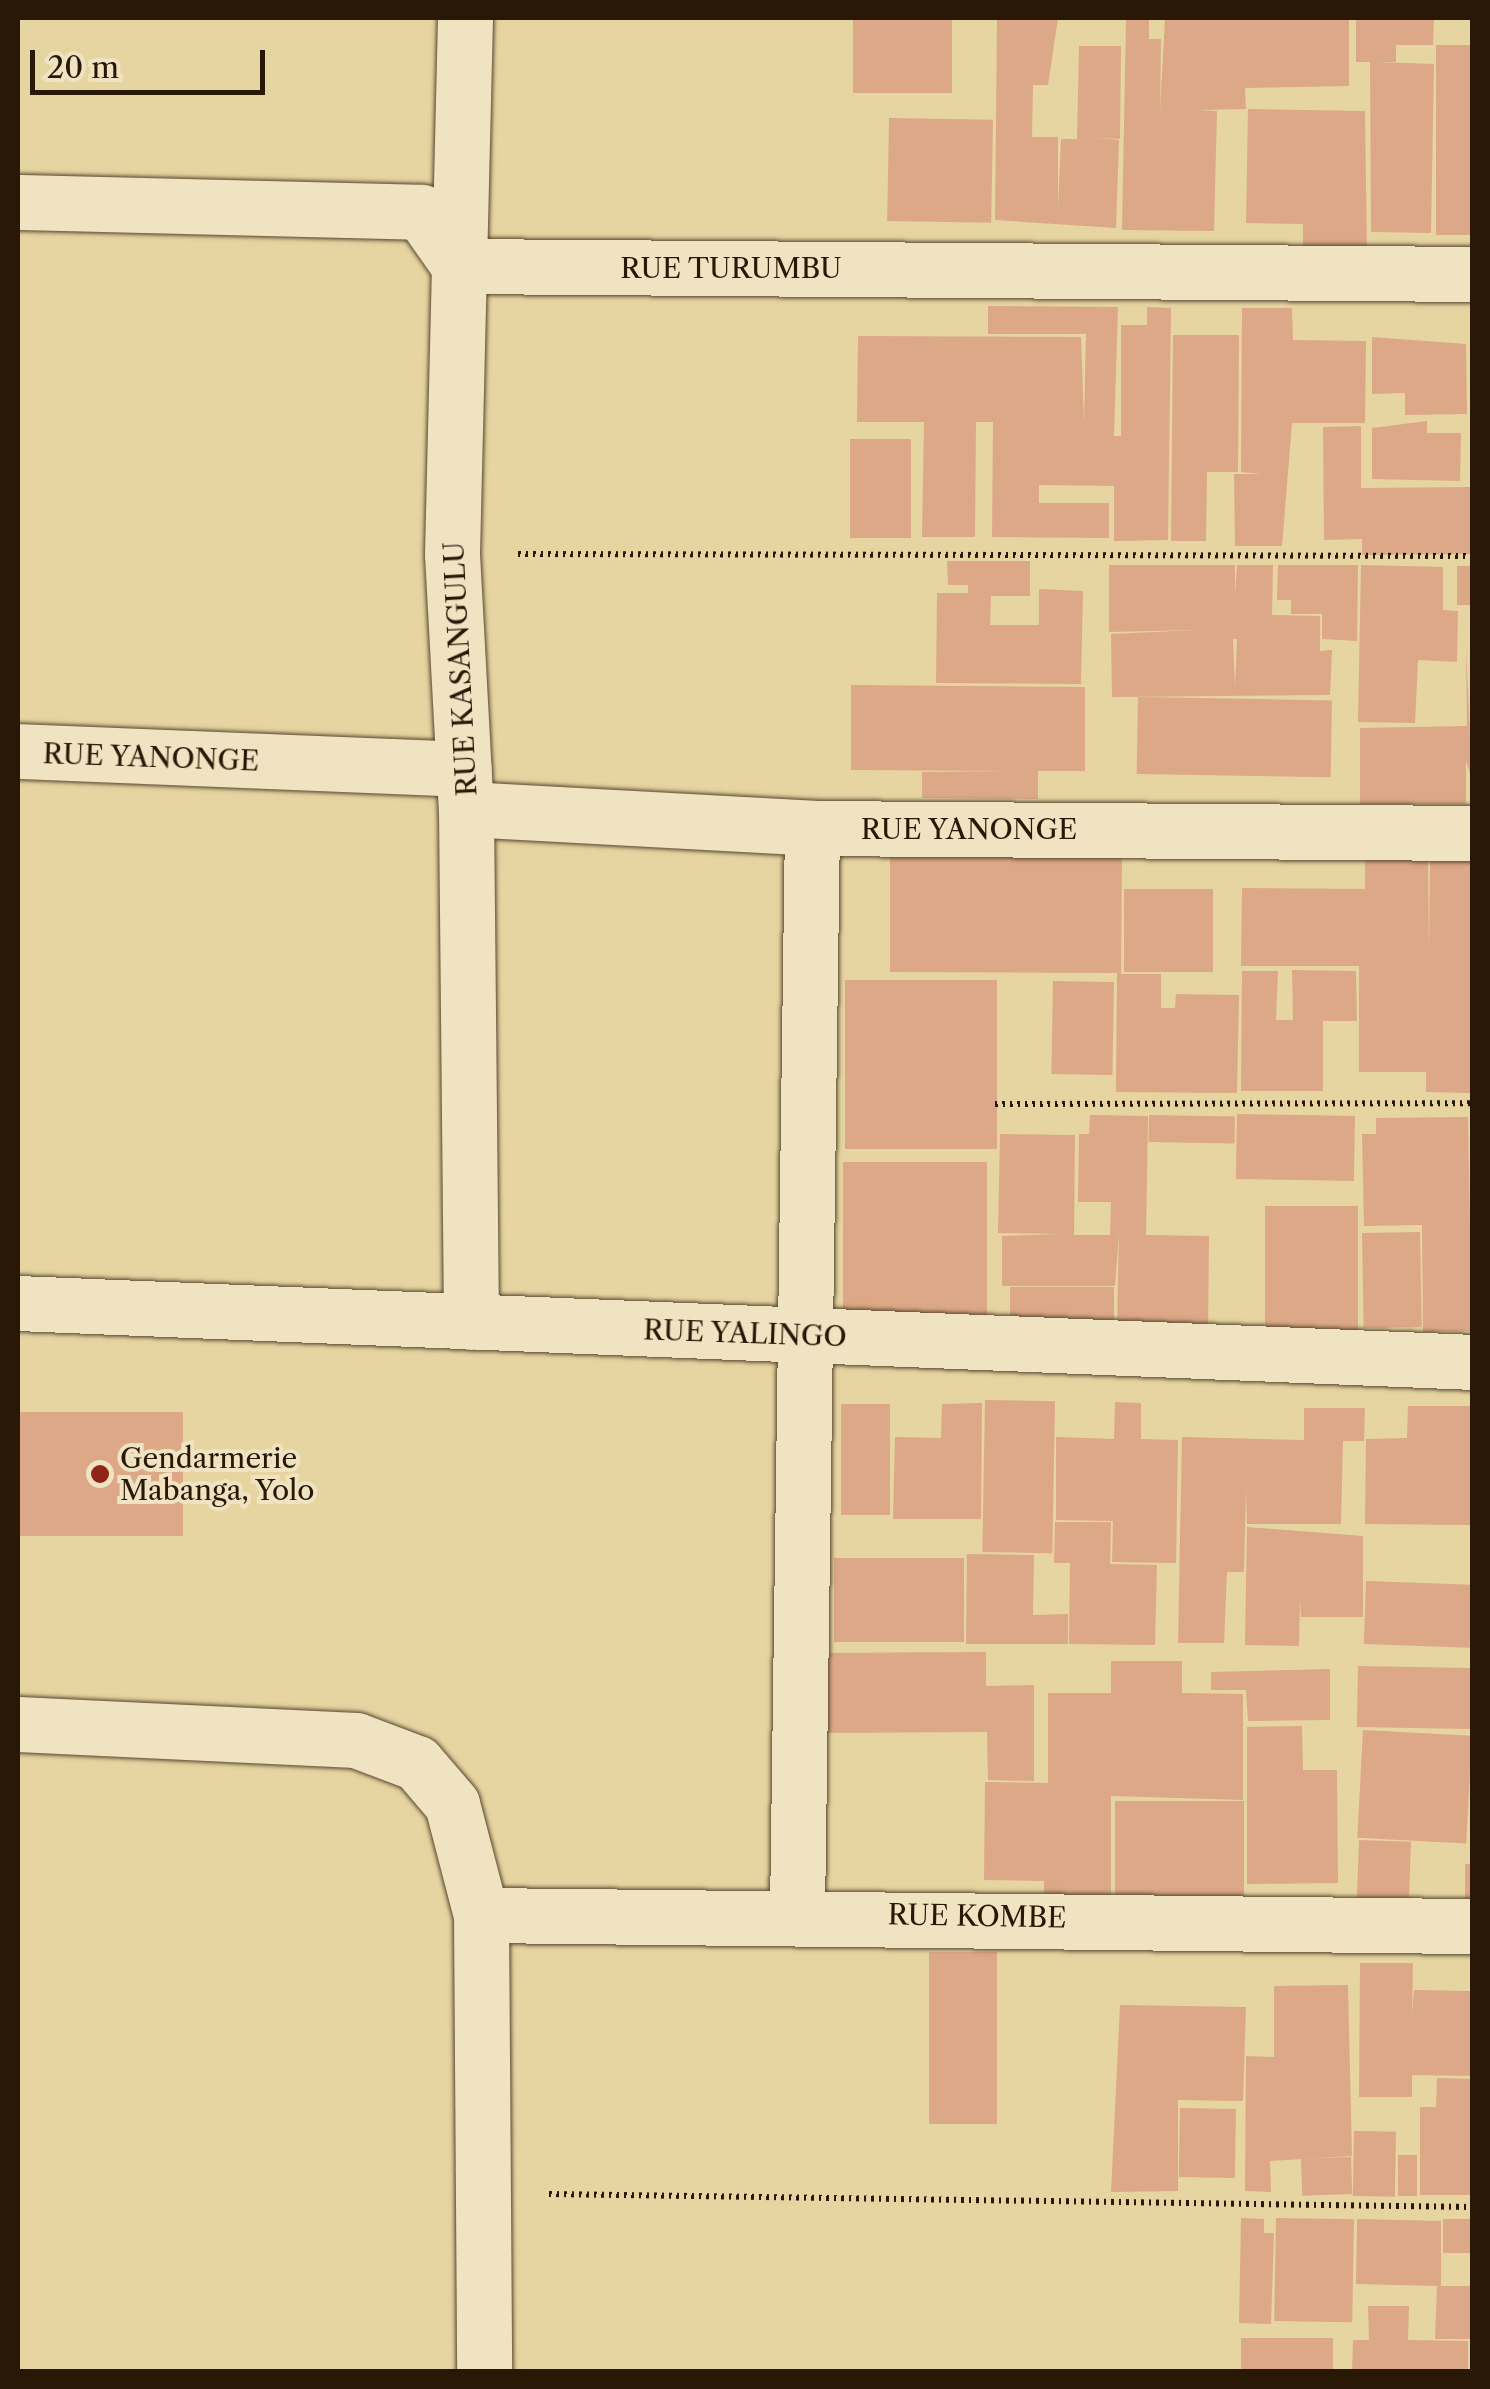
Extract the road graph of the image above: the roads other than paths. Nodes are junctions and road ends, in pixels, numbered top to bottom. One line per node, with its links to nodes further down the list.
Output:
1 (465, 18): 3 (street, RUE KASANGULU)
2 (18, 202): 3 (street)
3 (459, 266): 4 (street, RUE TURUMBU); 6 (street, RUE KASANGULU)
4 (1472, 274)
5 (18, 751): 6 (street, RUE YANONGE)
6 (465, 789): 7 (street, RUE YANONGE); 10 (street, RUE KASANGULU)
7 (812, 828): 8 (street, RUE YANONGE); 11 (street)
8 (1472, 833)
9 (18, 1303): 10 (street, RUE YALINGO)
10 (471, 1322): 11 (street, RUE YALINGO)
11 (806, 1335): 12 (street, RUE YALINGO); 14 (street)
12 (1472, 1362)
13 (18, 1724): 15 (street)
14 (797, 1913): 15 (street, RUE KOMBE); 16 (street, RUE KOMBE)
15 (482, 1915): 17 (street)
16 (1472, 1926)
17 (484, 2372)

